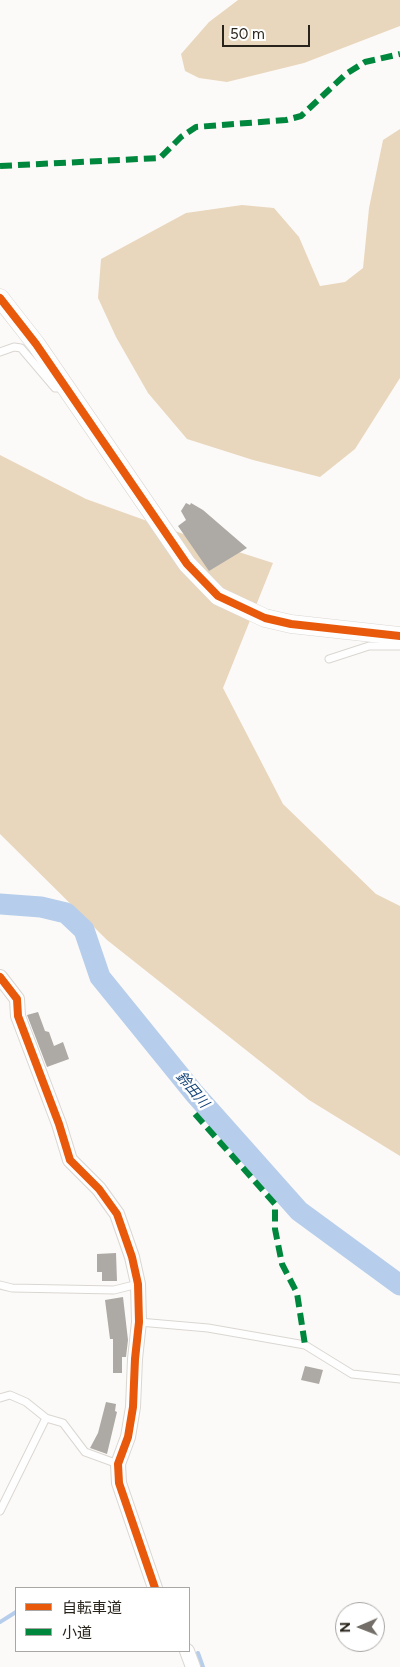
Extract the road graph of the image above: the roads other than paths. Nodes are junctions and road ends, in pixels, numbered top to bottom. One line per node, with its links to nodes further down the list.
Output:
1 (0, 298): 3 (street)
2 (0, 352): 3 (lane)
3 (66, 388): 4 (street)
4 (400, 636)
5 (400, 646): 6 (lane)
6 (329, 659)
7 (0, 977): 9 (street)
8 (0, 1284): 9 (lane)
9 (138, 1284): 10 (street)
10 (139, 1322): 11 (lane); 14 (street)
11 (400, 1379)
12 (0, 1398): 13 (lane)
13 (46, 1418): 14 (lane); 15 (lane)
14 (118, 1464): 16 (street)
15 (0, 1511)
16 (155, 1587)
17 (187, 1652): 18 (street)
18 (193, 1667)

